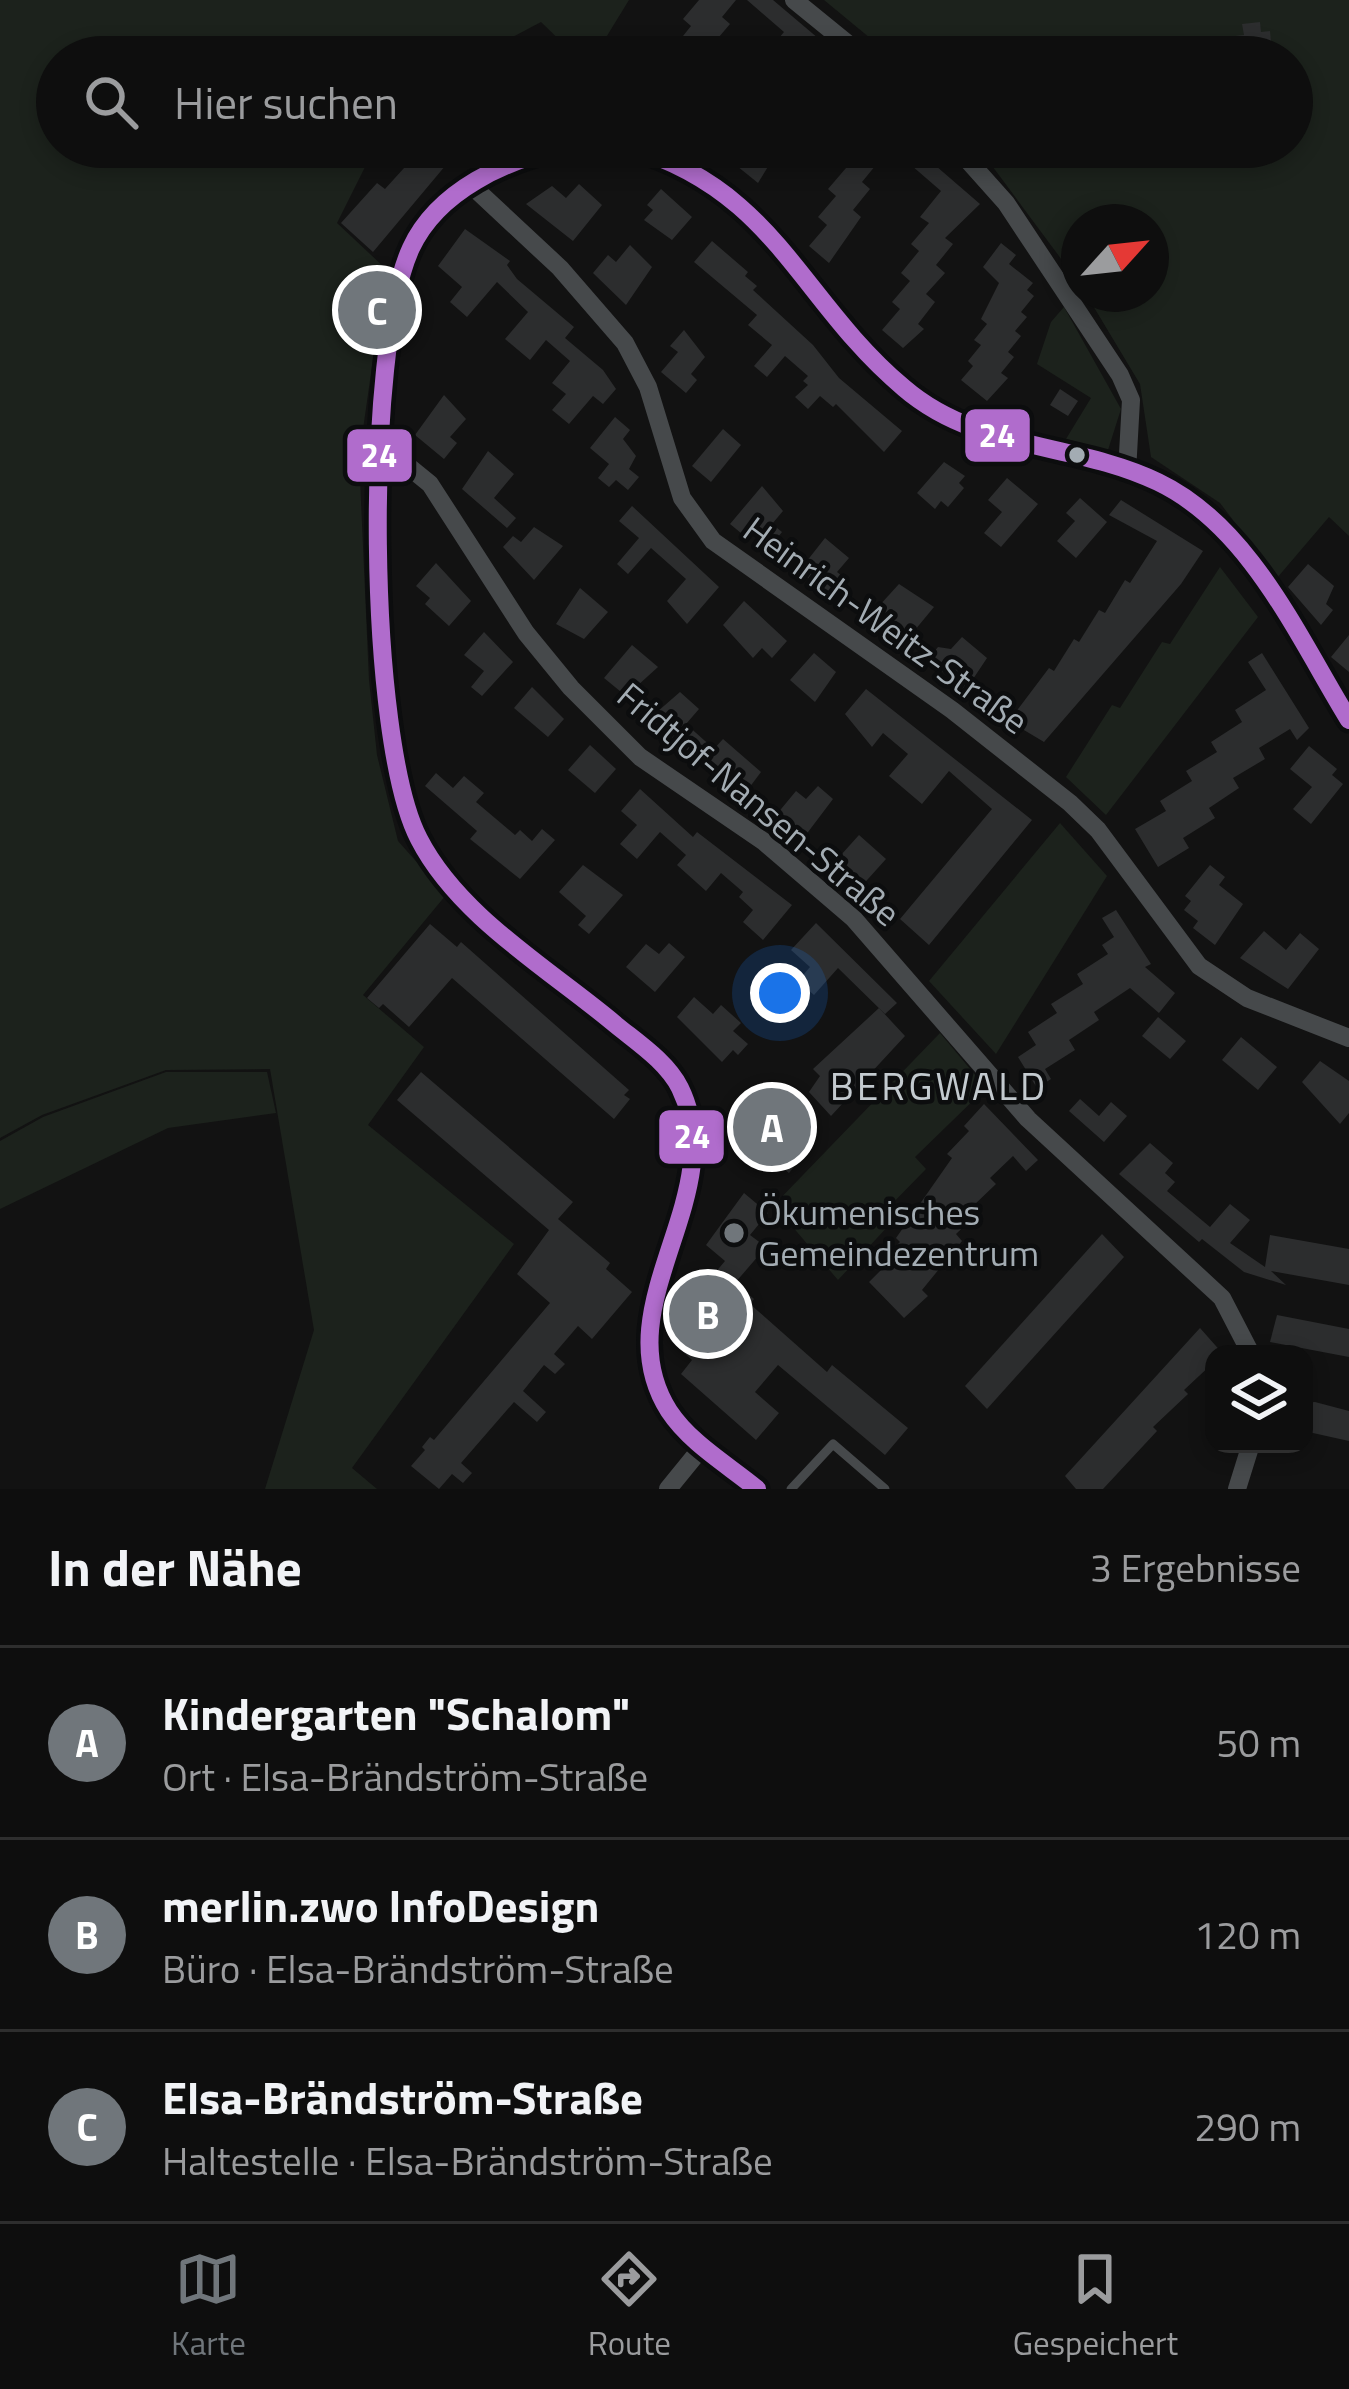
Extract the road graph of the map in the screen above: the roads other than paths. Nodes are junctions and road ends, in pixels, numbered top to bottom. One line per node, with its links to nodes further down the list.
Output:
1 (794, 0): 2 (street)
2 (838, 36)
3 (501, 168): 6 (street)
4 (694, 168): 8 (street)
5 (975, 168): 8 (street)
6 (471, 184): 7 (street); 10 (street, Heinrich-Weitz-Straße)
7 (382, 454): 11 (street, Fridtjof-Nansen-Straße); 12 (street)
8 (1127, 472): 9 (street)
9 (1349, 720)
10 (1349, 1038)
11 (1246, 1345)
12 (703, 1446): 14 (street); 15 (street)
13 (1248, 1453): 18 (street)
14 (668, 1489)
15 (758, 1489)
16 (791, 1489): 17 (lane)
17 (885, 1489)
18 (1237, 1489)

